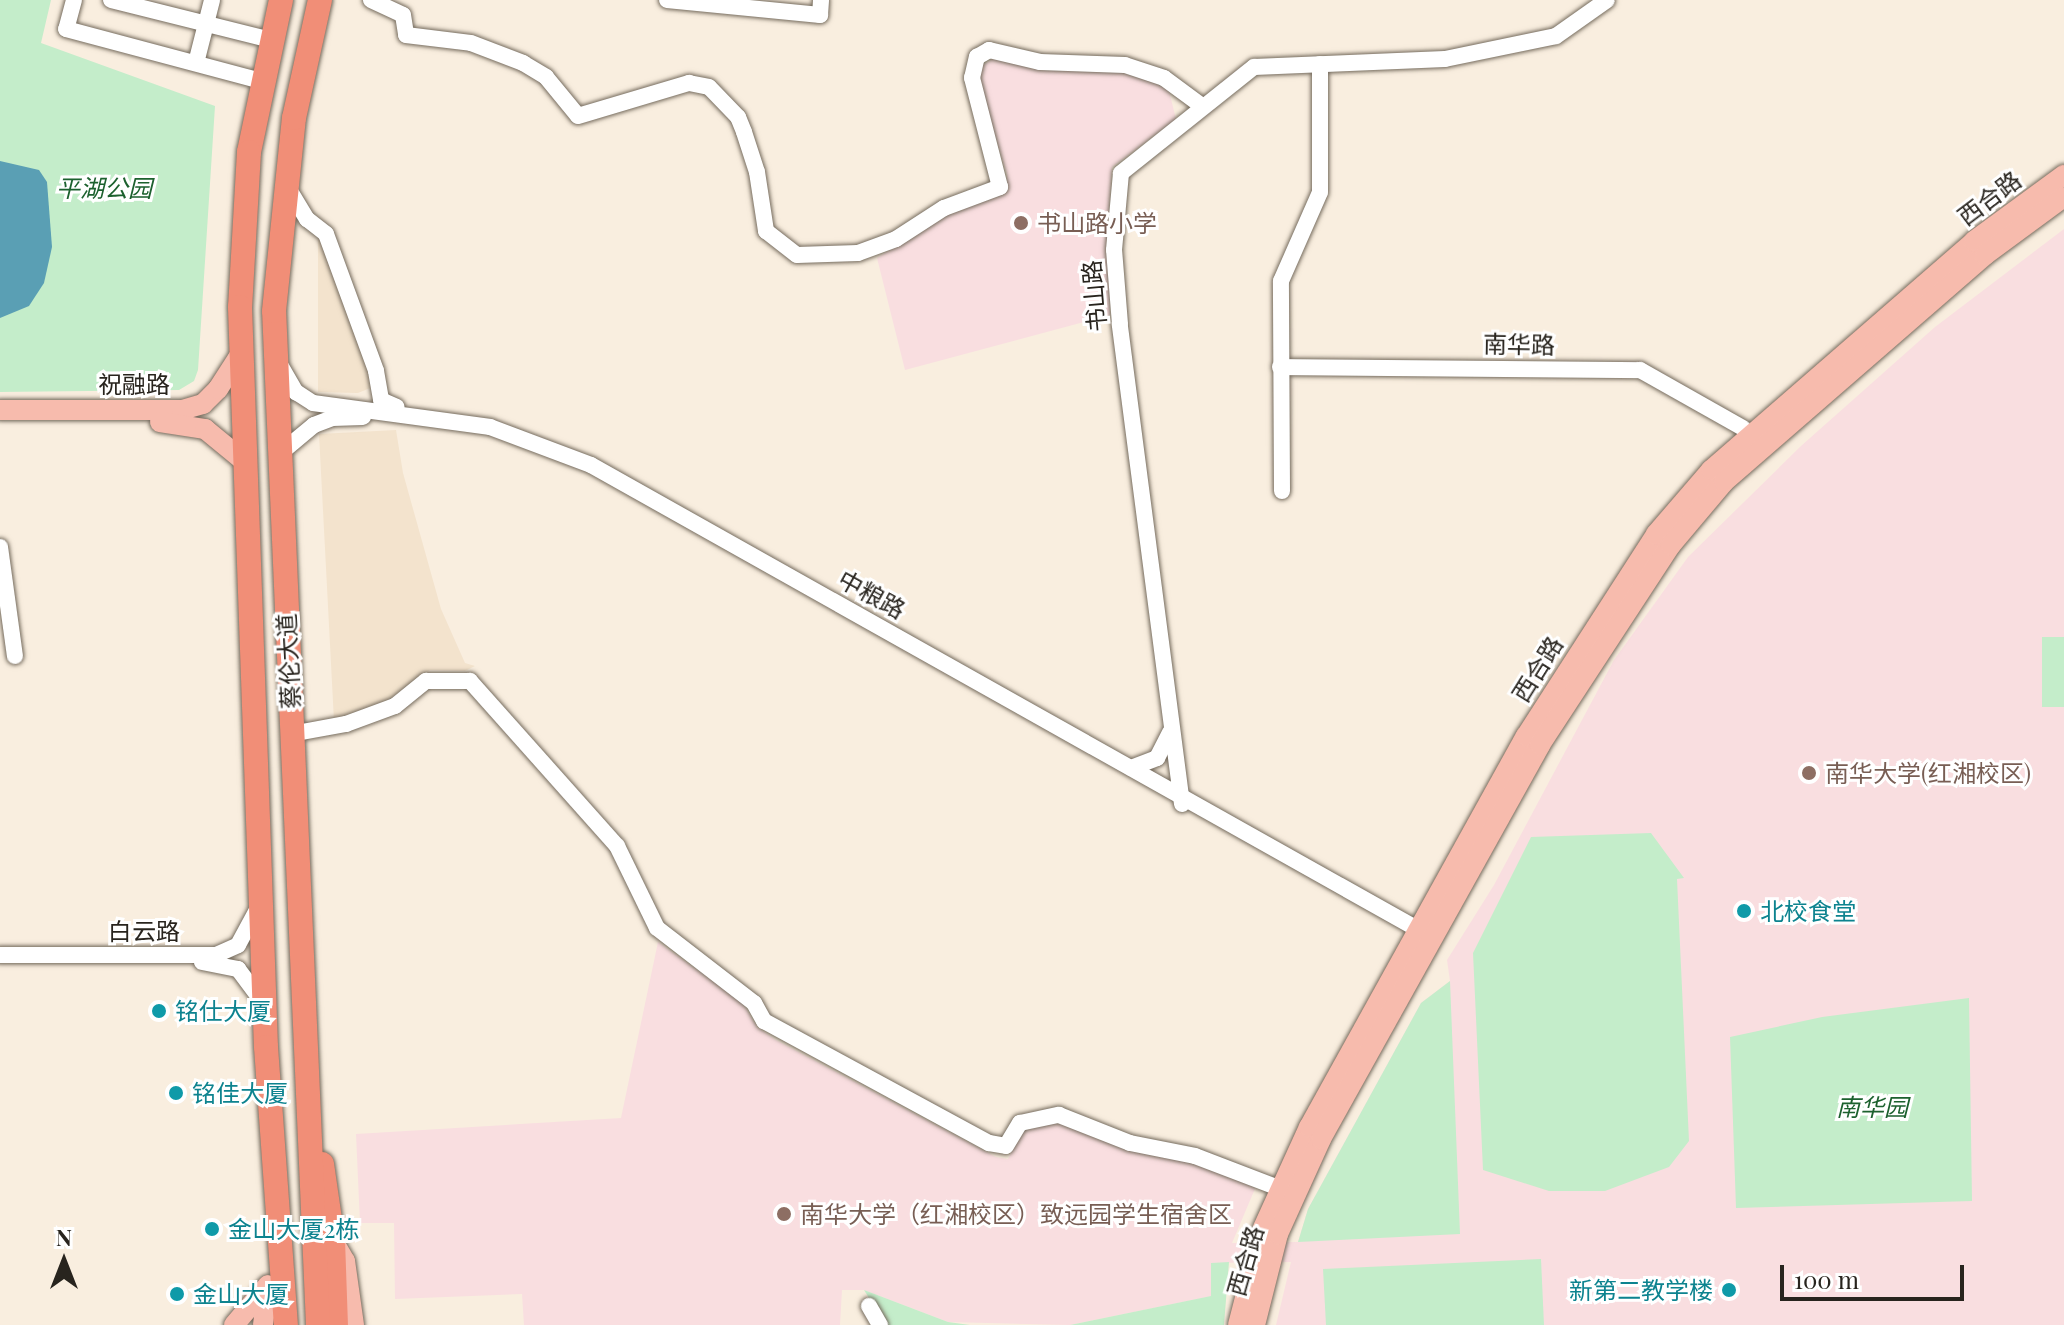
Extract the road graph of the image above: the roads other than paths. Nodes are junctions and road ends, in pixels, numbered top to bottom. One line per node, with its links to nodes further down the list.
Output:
1 (74, 0): 12 (street)
2 (111, 0): 10 (street)
3 (212, 0): 10 (street)
4 (320, 0): 17 (highway, 蔡伦大道)
5 (371, 0): 15 (street)
6 (667, 0): 7 (street)
7 (821, 0)
8 (1607, 0): 13 (street, 书山路)
9 (279, 1): 11 (highway, 蔡伦大道)
10 (206, 24): 11 (street); 12 (street)
11 (271, 40): 14 (highway, 蔡伦大道)
12 (196, 63): 14 (street)
13 (1320, 64): 15 (street, 书山路); 21 (street)
14 (262, 81): 19 (highway, 蔡伦大道)
15 (1202, 106): 31 (street, 书山路)
16 (2064, 175): 36 (main road, 西合路)
17 (285, 183): 20 (highway, 蔡伦大道); 23 (street)
18 (2064, 197): 36 (main road, 西合路)
19 (241, 353): 22 (main road, 祝融路); 27 (highway, 蔡伦大道)
20 (274, 355): 23 (street, 中粮路); 26 (highway, 蔡伦大道)
21 (1280, 367): 25 (street, 南华路); 28 (street)
22 (0, 410)
23 (413, 414): 33 (street, 中粮路)
24 (0, 422): 27 (main road, 祝融路)
25 (1743, 428)
26 (277, 456): 32 (highway, 蔡伦大道); 34 (street, 中粮路)
27 (244, 461): 35 (highway, 蔡伦大道)
28 (1282, 491)
29 (0, 547): 30 (street)
30 (15, 656)
31 (1172, 727): 33 (street); 34 (street, 书山路)
32 (291, 734): 40 (highway, 蔡伦大道); 41 (street)
33 (1131, 768): 34 (street, 中粮路)
34 (1181, 801): 36 (street, 中粮路)
35 (261, 903): 37 (street, 白云路); 38 (highway, 蔡伦大道)
36 (1424, 937): 41 (main road, 西合路); 54 (main road, 西合路)
37 (0, 958): 38 (street, 白云路)
38 (265, 1004): 39 (highway, 蔡伦大道)
39 (266, 1047): 43 (highway); 48 (highway, 蔡伦大道)
40 (307, 1092): 42 (highway); 49 (highway, 蔡伦大道)
41 (1279, 1188): 53 (main road, 西合路)
42 (333, 1240): 50 (highway); 51 (main road)
43 (268, 1285): 45 (main road); 46 (main road); 47 (highway)
44 (869, 1306): 52 (street)
45 (234, 1325)
46 (263, 1325)
47 (270, 1325)
48 (286, 1325)
49 (318, 1325)
50 (336, 1325)
51 (354, 1325)
52 (880, 1325)
53 (1238, 1325)
54 (1255, 1325)

